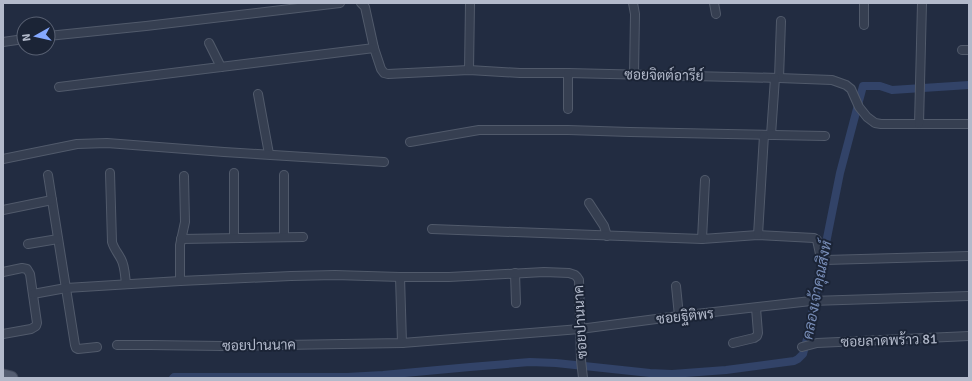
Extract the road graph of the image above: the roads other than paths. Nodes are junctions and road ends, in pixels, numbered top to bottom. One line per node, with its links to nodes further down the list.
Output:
1 (340, 3): 11 (street)
2 (361, 3): 15 (street)
3 (470, 3): 17 (street)
4 (633, 3): 19 (street)
5 (714, 3): 8 (street)
6 (864, 3): 10 (street)
7 (922, 3): 24 (street)
8 (716, 14)
9 (781, 21): 20 (street)
10 (864, 25)
11 (56, 35)
12 (16, 40): 13 (street)
13 (3, 42)
14 (209, 43): 16 (street)
15 (374, 48): 16 (street); 17 (street, ซอยจิตต์อารีย์)
16 (221, 67): 21 (street)
17 (469, 70): 18 (street, ซอยจิตต์อารีย์)
18 (568, 73): 19 (street, ซอยจิตต์อารีย์); 23 (street)
19 (634, 75): 20 (street, ซอยจิตต์อารีย์)
20 (777, 78): 24 (street, ซอยจิตต์อารีย์); 26 (street)
21 (59, 87)
22 (258, 94): 29 (street)
23 (568, 109)
24 (919, 124): 25 (street, ซอยจิตต์อารีย์)
25 (969, 124)
26 (767, 135): 27 (street); 28 (street); 42 (street)
27 (825, 136)
28 (410, 142)
29 (269, 154): 30 (street); 31 (street)
30 (3, 159)
31 (384, 162)
32 (110, 173): 56 (street)
33 (234, 173): 46 (street)
34 (48, 175): 38 (street)
35 (284, 175): 44 (street)
36 (184, 176): 48 (street)
37 (705, 180): 49 (street)
38 (52, 200): 40 (street); 47 (street)
39 (589, 203): 43 (street)
40 (3, 210)
41 (432, 229): 43 (street)
42 (758, 235): 49 (street); 51 (street)
43 (607, 236): 49 (street)
44 (284, 237): 45 (street); 46 (street)
45 (303, 237)
46 (234, 238): 48 (street)
47 (58, 239): 50 (street); 58 (street)
48 (181, 239): 55 (street)
49 (702, 239)
50 (28, 244)
51 (969, 256)
52 (3, 272): 59 (street)
53 (515, 273): 54 (street); 61 (street); 64 (street, ซอยปานนาค)
54 (400, 277): 55 (street); 67 (street)
55 (180, 281): 56 (street)
56 (126, 284): 58 (street)
57 (676, 286): 63 (street)
58 (66, 288): 59 (street); 71 (street)
59 (33, 294): 65 (street)
60 (969, 296): 62 (street, ซอยฐิติพร)
61 (516, 303)
62 (756, 308): 63 (street, ซอยฐิติพร); 68 (street)
63 (679, 316): 64 (street, ซอยฐิติพร)
64 (580, 329): 67 (street, ซอยฐิติพร); 72 (street, ซอยปานนาค)
65 (3, 334)
66 (969, 336): 70 (street, ซอยลาดพร้าว 81)
67 (402, 343): 69 (street, ซอยปานนาค)
68 (733, 343)
69 (117, 345)
70 (806, 346)
71 (97, 347)
72 (583, 374)
73 (3, 376): 74 (main road)
74 (11, 378)

